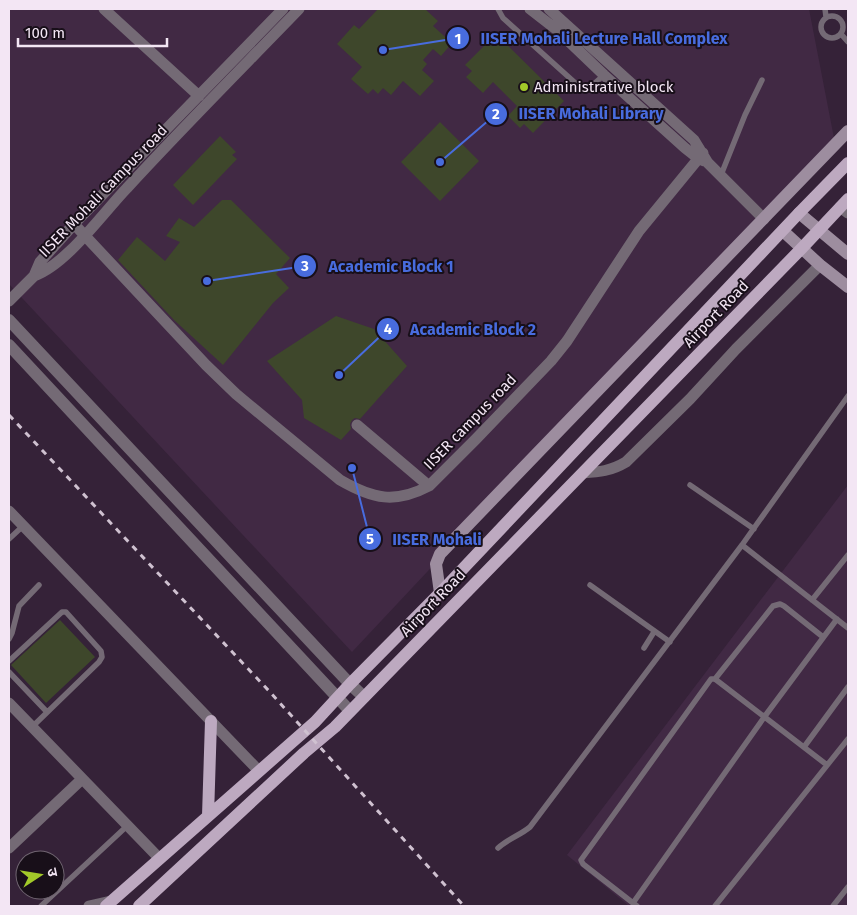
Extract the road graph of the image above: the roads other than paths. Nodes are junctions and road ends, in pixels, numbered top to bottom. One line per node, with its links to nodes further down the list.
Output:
1 (104, 9): 14 (street)
2 (283, 9): 14 (street, IISER Mohali Campus road)
3 (299, 9): 25 (street, IISER Mohali Campus road)
4 (498, 9): 12 (lane)
5 (530, 9): 12 (street)
6 (549, 9): 16 (street)
7 (825, 9): 8 (lane)
8 (826, 17): 9 (lane); 10 (lane)
9 (845, 21): 10 (lane)
10 (841, 34): 11 (lane)
11 (848, 42)
12 (604, 75): 16 (street)
13 (762, 80): 18 (lane)
14 (199, 96): 22 (street, IISER Mohali Campus road)
15 (848, 131): 21 (main road)
16 (703, 158): 18 (street); 38 (street, IISER campus road)
17 (848, 163): 20 (main road)
18 (721, 175): 21 (street)
19 (846, 207): 23 (main road, Airport Road)
20 (799, 213): 23 (main road); 24 (main road)
21 (764, 218): 47 (main road)
22 (74, 224): 25 (street, IISER campus road); 29 (street, IISER Mohali Campus road)
23 (820, 230): 26 (main road, Airport Road); 27 (main road)
24 (783, 231): 26 (main road); 47 (main road)
25 (85, 236): 29 (street, IISER Mohali Campus road); 38 (street, IISER campus road)
26 (802, 248): 28 (main road); 36 (main road, Airport Road)
27 (848, 254)
28 (820, 265): 30 (main road); 36 (street)
29 (34, 276): 31 (street)
30 (848, 287)
31 (9, 300)
32 (9, 320): 59 (street)
33 (9, 344): 61 (street)
34 (848, 396): 41 (lane)
35 (357, 425): 38 (street)
36 (583, 473): 62 (main road, Airport Road)
37 (690, 484): 41 (lane)
38 (429, 486)
39 (9, 511): 40 (street)
40 (23, 526): 42 (lane); 67 (street)
41 (754, 529): 43 (lane)
42 (9, 539)
43 (742, 545): 48 (lane); 54 (lane)
44 (848, 555): 48 (lane)
45 (39, 585): 53 (lane)
46 (590, 585): 51 (lane)
47 (440, 592): 59 (main road)
48 (812, 600): 49 (lane)
49 (837, 619): 50 (lane); 52 (lane)
50 (848, 628)
51 (654, 632): 54 (lane); 55 (lane)
52 (823, 637): 58 (lane); 66 (lane)
53 (9, 639)
54 (670, 642): 77 (lane)
55 (644, 648)
56 (9, 661): 65 (lane)
57 (9, 672): 65 (lane)
58 (715, 678): 66 (lane); 81 (lane)
59 (350, 684): 61 (main road); 62 (street)
60 (848, 687): 70 (lane)
61 (338, 697): 64 (street); 72 (main road)
62 (364, 697): 64 (main road, Airport Road)
63 (9, 704): 68 (street)
64 (350, 711): 84 (main road, Airport Road)
65 (46, 712): 68 (lane)
66 (765, 716): 70 (lane); 81 (lane)
67 (211, 721): 72 (street); 74 (main road)
68 (32, 727): 73 (street)
69 (848, 739): 71 (lane)
70 (804, 747): 71 (lane)
71 (827, 765): 85 (lane)
72 (260, 771): 74 (main road)
73 (81, 780): 75 (street); 76 (street)
74 (208, 816): 78 (main road)
75 (127, 826): 78 (street); 82 (lane)
76 (9, 848)
77 (498, 848)
78 (159, 858): 80 (main road)
79 (848, 887): 86 (lane)
80 (108, 904): 83 (street)
81 (635, 905)
82 (41, 906)
83 (89, 906)
84 (139, 906)
85 (715, 906)
86 (833, 906)

